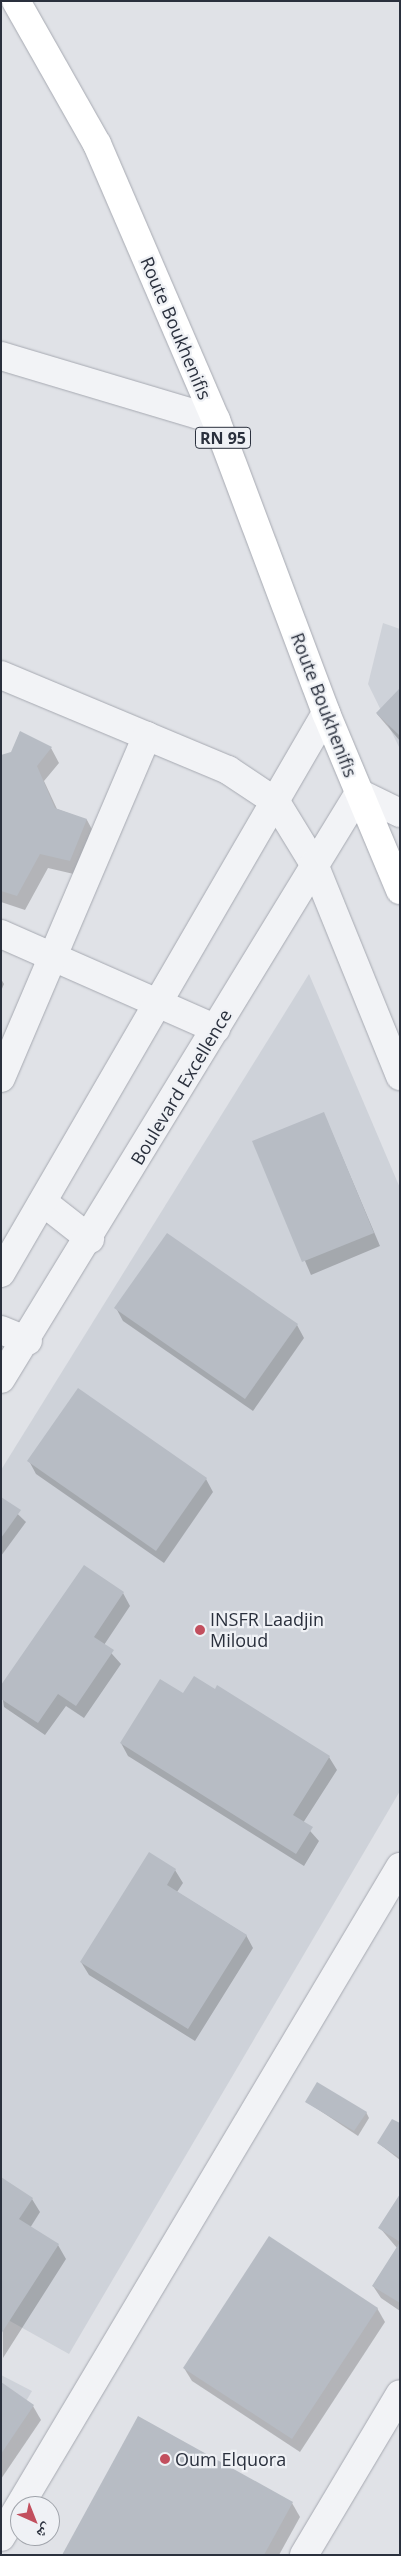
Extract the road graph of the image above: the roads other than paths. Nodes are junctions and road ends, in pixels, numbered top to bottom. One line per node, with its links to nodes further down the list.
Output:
1 (16, 1): 3 (main road, Route Boukhenifis / RN 95)
2 (1, 356): 3 (street)
3 (216, 420): 5 (main road, Route Boukhenifis / RN 95)
4 (1, 675): 6 (street)
5 (326, 713): 7 (main road, Route Boukhenifis / RN 95); 8 (street)
6 (147, 736): 8 (street); 13 (street)
7 (358, 793): 9 (street); 10 (street, Boulevard Excellence); 11 (main road, Route Boukhenifis / RN 95)
8 (276, 802): 10 (street); 14 (street)
9 (400, 813)
10 (314, 864): 15 (street, Boulevard Excellence); 16 (street)
11 (400, 890)
12 (1, 934): 13 (street)
13 (52, 956): 14 (street); 17 (street)
14 (160, 1001): 15 (street); 18 (street)
15 (216, 1030): 19 (street, Boulevard Excellence)
16 (400, 1076)
17 (1, 1078)
18 (43, 1202): 19 (street); 20 (street)
19 (90, 1239): 22 (street, Boulevard Excellence)
20 (1, 1273)
21 (1, 1330): 22 (street)
22 (28, 1341): 23 (street, Boulevard Excellence)
23 (1, 1379)
24 (400, 1867): 26 (street)
25 (400, 2394): 27 (street)
26 (1, 2537)
27 (304, 2555)

